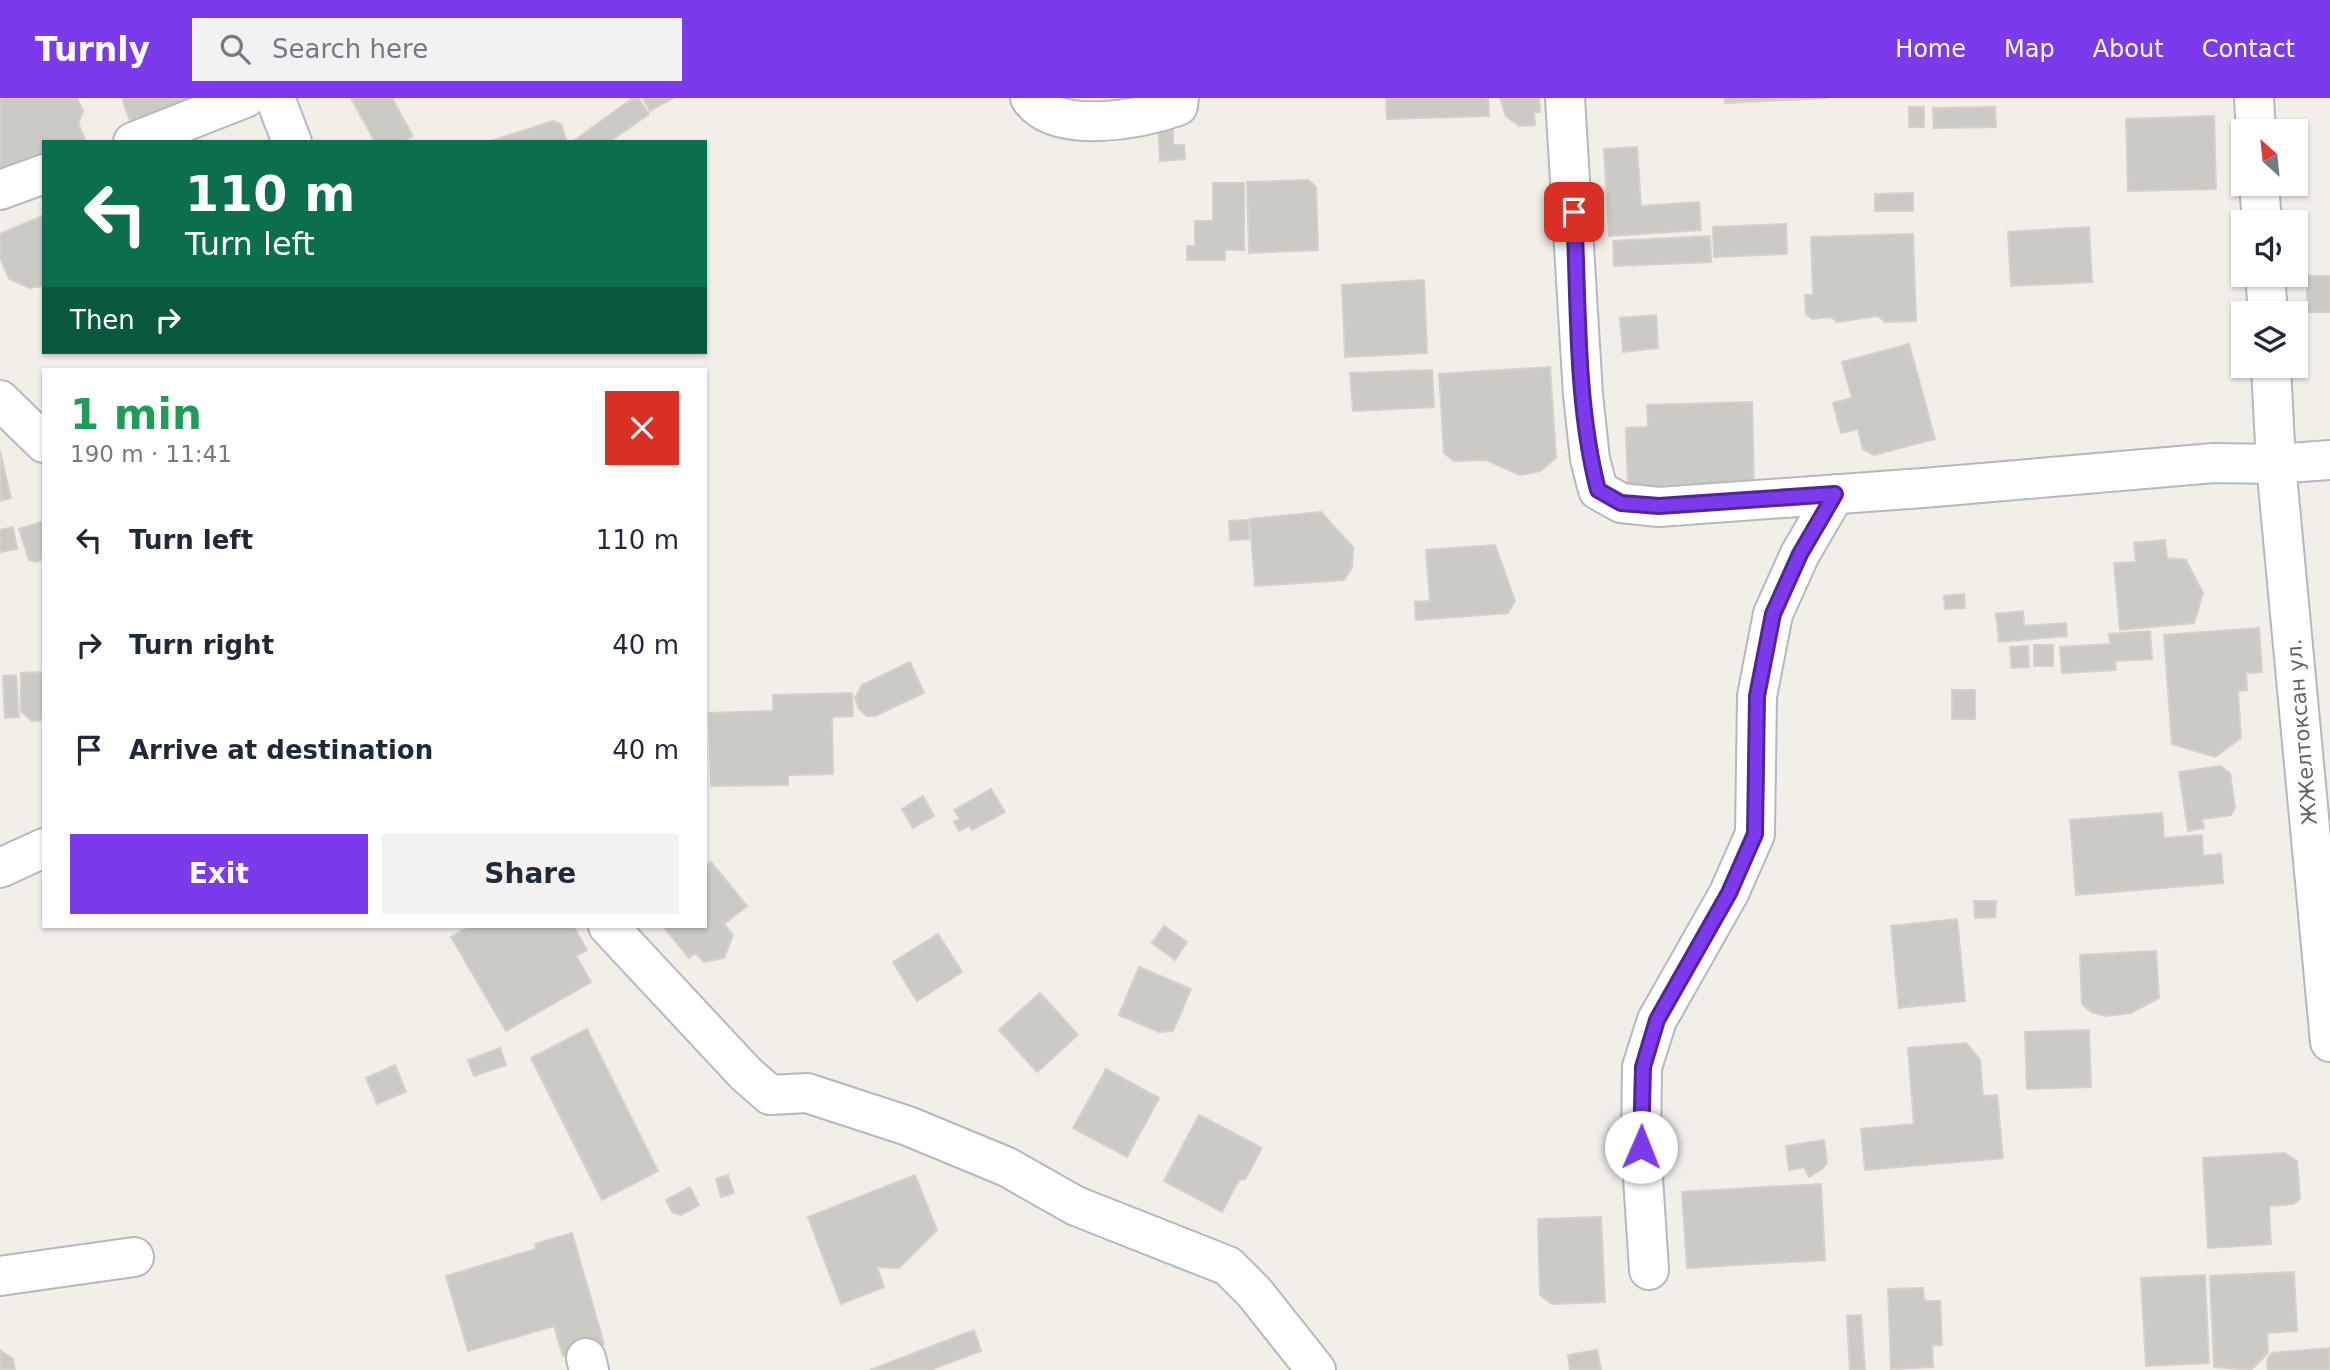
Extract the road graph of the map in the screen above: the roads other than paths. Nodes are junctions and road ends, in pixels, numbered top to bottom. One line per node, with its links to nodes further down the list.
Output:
1 (245, 98): 8 (street)
2 (275, 98): 9 (street)
3 (1030, 98): 4 (street)
4 (1179, 98)
5 (1565, 98): 17 (street)
6 (2254, 98): 7 (street)
7 (2255, 119)
8 (138, 140)
9 (291, 140)
10 (42, 175): 11 (street)
11 (0, 190)
12 (2272, 378): 16 (street, ЖЖелтоксан ул.)
13 (0, 400): 14 (street)
14 (42, 441)
15 (2330, 460): 16 (street)
16 (2276, 464): 17 (street); 21 (street, ЖЖелтоксан ул.)
17 (1835, 494): 23 (street)
18 (42, 849): 19 (street)
19 (0, 868)
20 (610, 928): 25 (street)
21 (2330, 1042)
22 (134, 1257): 24 (street)
23 (1649, 1270)
24 (0, 1276)
25 (1316, 1370)

